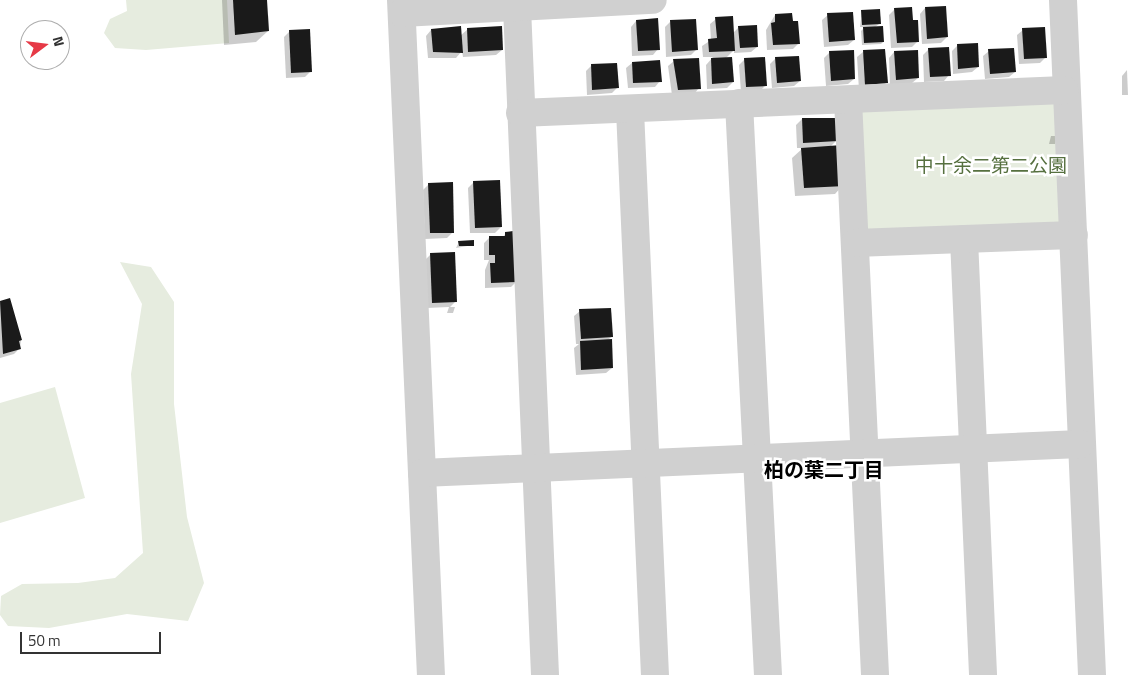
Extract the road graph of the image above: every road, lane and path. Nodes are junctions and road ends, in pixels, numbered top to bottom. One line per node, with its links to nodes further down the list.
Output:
1 (653, 0): 3 (street)
2 (1063, 0): 7 (street)
3 (559, 2): 6 (street)
4 (460, 5): 5 (street); 6 (street)
5 (402, 6): 21 (street)
6 (517, 7): 11 (street)
7 (1065, 90): 8 (street); 12 (street)
8 (848, 100): 9 (street); 14 (street)
9 (739, 104): 10 (street); 18 (street)
10 (630, 110): 11 (street); 19 (street)
11 (520, 113): 20 (street)
12 (1074, 235): 13 (street); 15 (street)
13 (964, 239): 14 (street); 16 (street)
14 (855, 243): 17 (street)
15 (1080, 444): 16 (street); 28 (street)
16 (972, 449): 17 (street); 27 (street)
17 (864, 453): 18 (street); 26 (street)
18 (756, 458): 19 (street); 25 (street)
19 (646, 464): 20 (street); 24 (street)
20 (536, 468): 21 (street); 23 (street)
21 (422, 474): 22 (street)
22 (431, 675)
23 (545, 675)
24 (655, 675)
25 (768, 675)
26 (875, 675)
27 (984, 675)
28 (1092, 675)

